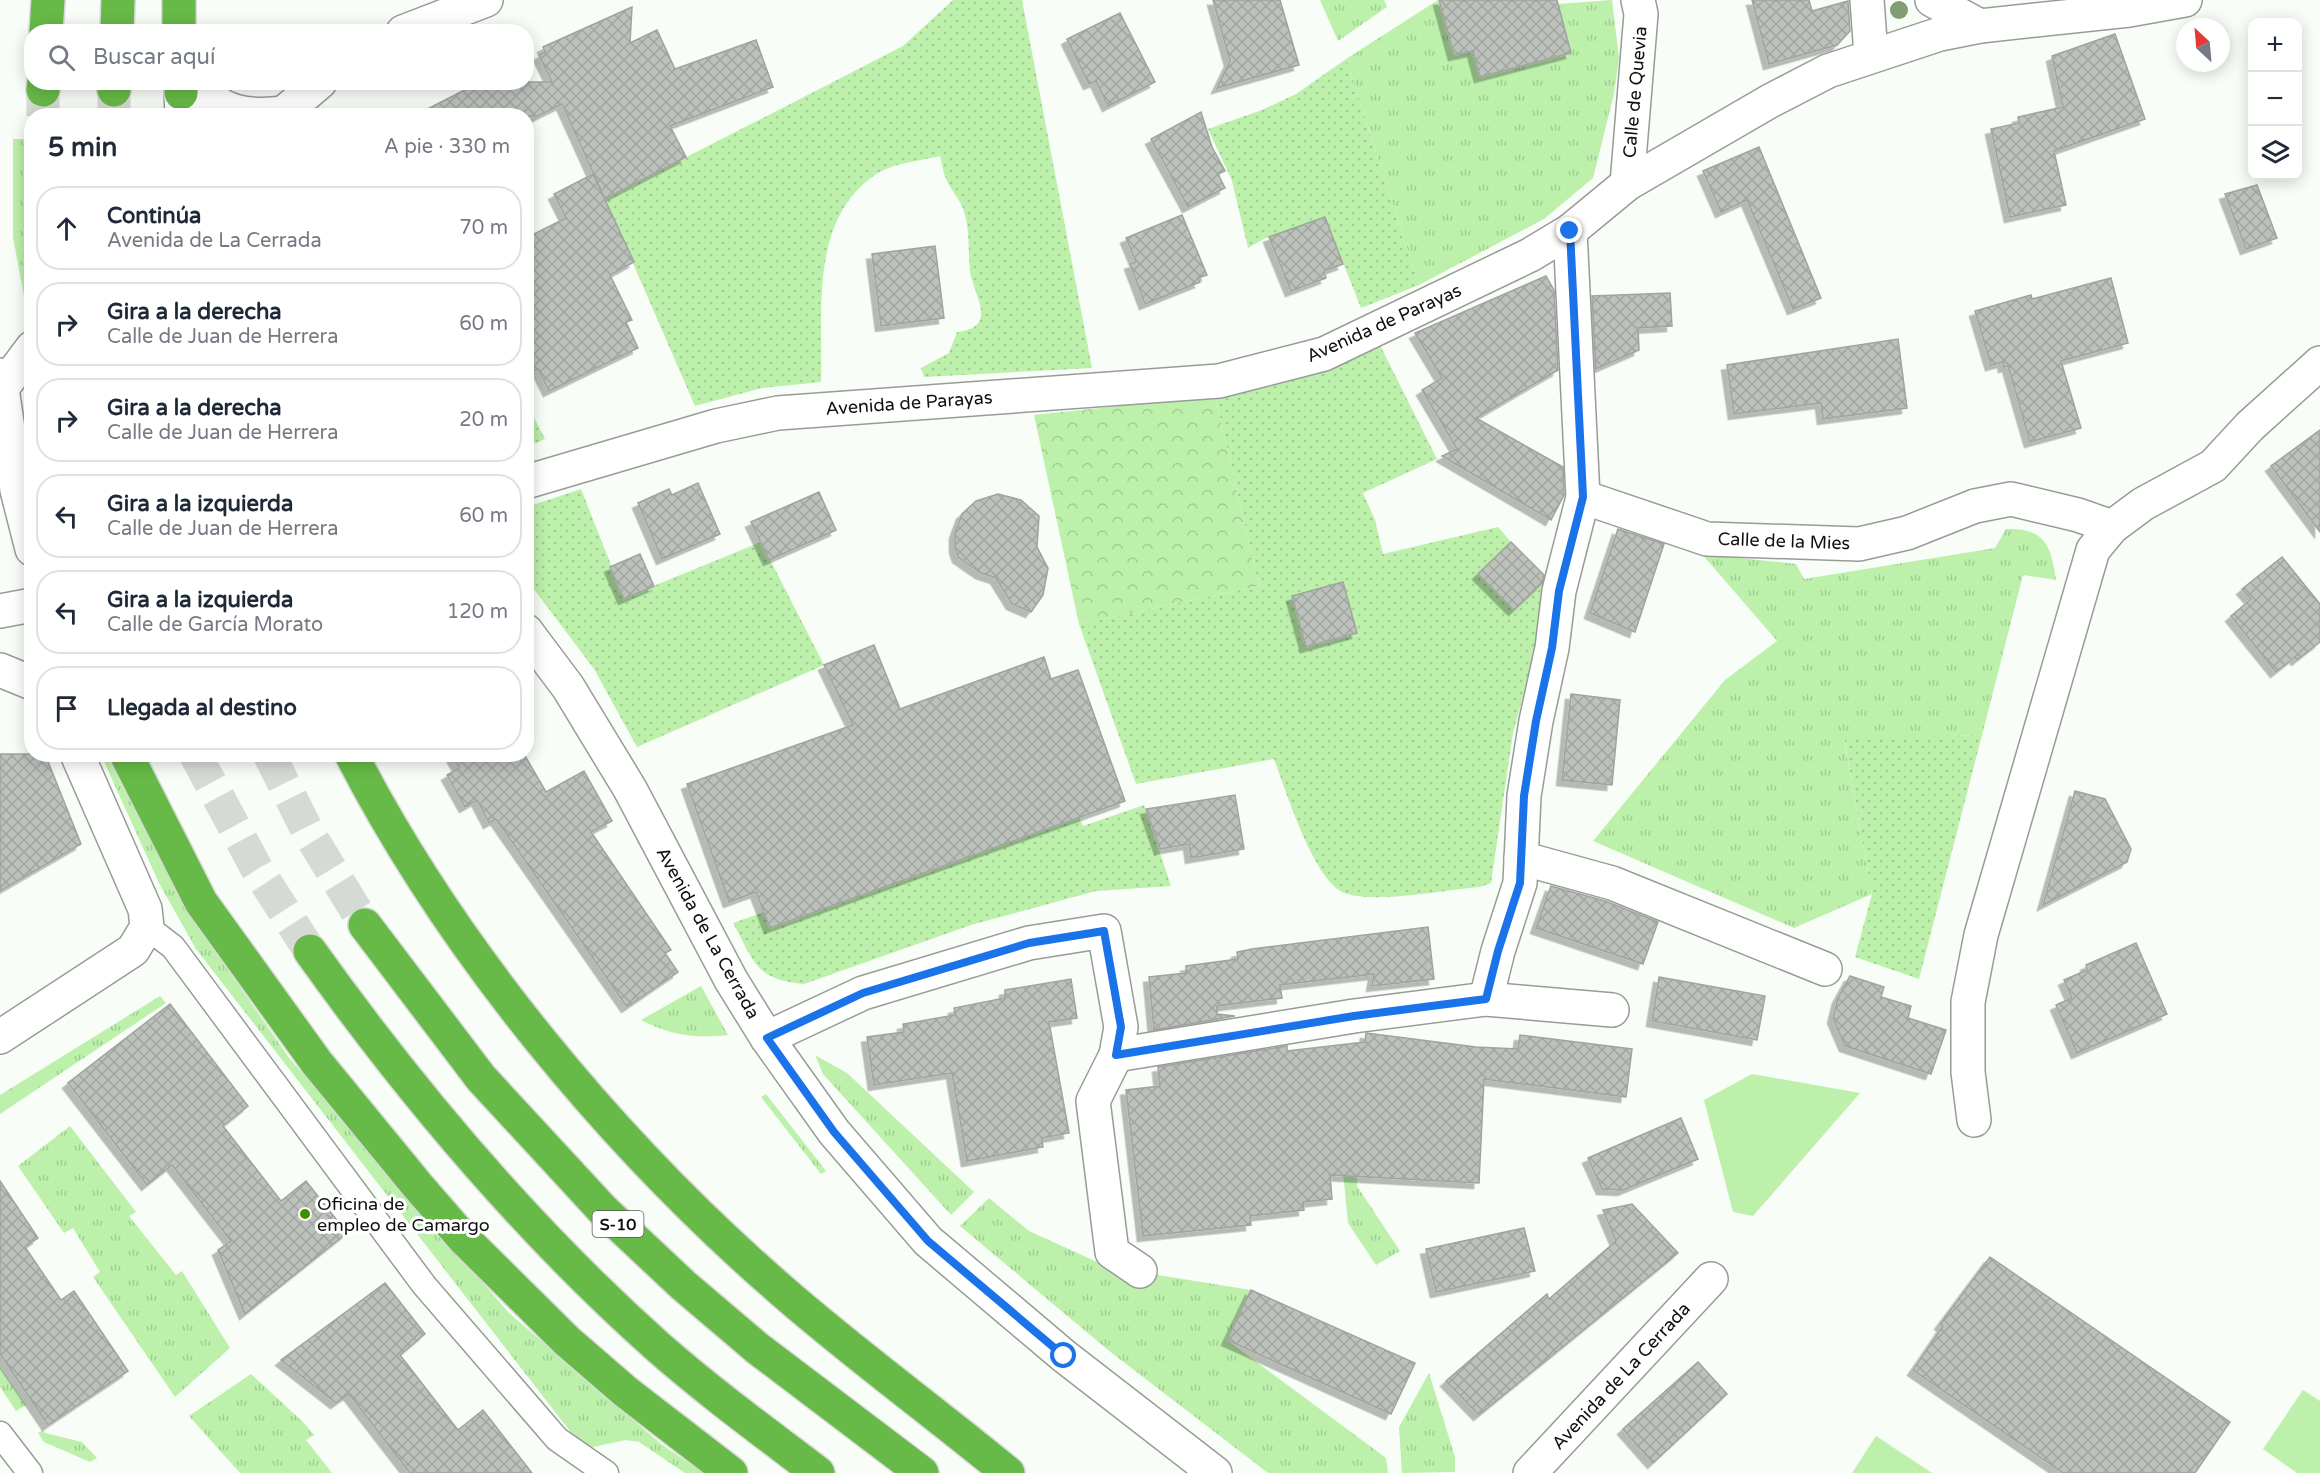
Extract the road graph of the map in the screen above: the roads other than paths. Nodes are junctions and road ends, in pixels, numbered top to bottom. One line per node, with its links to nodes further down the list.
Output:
1 (48, 0): 9 (highway)
2 (118, 0): 10 (highway)
3 (179, 0): 11 (highway)
4 (486, 0): 12 (street)
5 (1638, 0): 19 (street, Calle de Quevia)
6 (1867, 0): 14 (street)
7 (1932, 0): 13 (street)
8 (2185, 0): 13 (street, Avenida de Parayas)
9 (46, 24)
10 (117, 24)
11 (179, 24)
12 (424, 24)
13 (1980, 26): 14 (street, Avenida de Parayas)
14 (1871, 55): 19 (street, Avenida de Parayas)
15 (310, 90): 18 (street)
16 (186, 93): 17 (street)
17 (228, 108)
18 (289, 108)
19 (1627, 184): 20 (street, Avenida de Parayas)
20 (1570, 231): 25 (street, Avenida de Parayas); 26 (street)
21 (24, 361): 23 (street)
22 (2320, 363): 28 (street)
23 (2, 396): 24 (street); 27 (street)
24 (24, 466)
25 (534, 480)
26 (1583, 497): 28 (street, Calle de la Mies); 37 (street)
27 (24, 518)
28 (2112, 527): 47 (street)
29 (24, 606): 30 (street)
30 (0, 611)
31 (534, 642): 45 (street, Avenida de La Cerrada)
32 (0, 670): 33 (street)
33 (24, 680)
34 (81, 762): 39 (street)
35 (130, 762): 53 (highway)
36 (355, 762): 56 (highway)
37 (1521, 858): 41 (street); 42 (street)
38 (365, 925): 55 (highway, S-10)
39 (147, 927): 44 (street); 52 (lane)
40 (310, 951): 54 (highway)
41 (1825, 969)
42 (1486, 999): 43 (street); 46 (street)
43 (1612, 1010)
44 (0, 1037)
45 (767, 1038): 46 (street); 57 (street, Avenida de La Cerrada)
46 (1116, 1055): 48 (street)
47 (1974, 1120)
48 (1140, 1272)
49 (1711, 1279): 58 (street, Avenida de La Cerrada)
50 (0, 1434): 51 (lane)
51 (30, 1473)
52 (606, 1473)
53 (731, 1473)
54 (818, 1473)
55 (922, 1473)
56 (1008, 1473)
57 (1215, 1473)
58 (1530, 1473)

